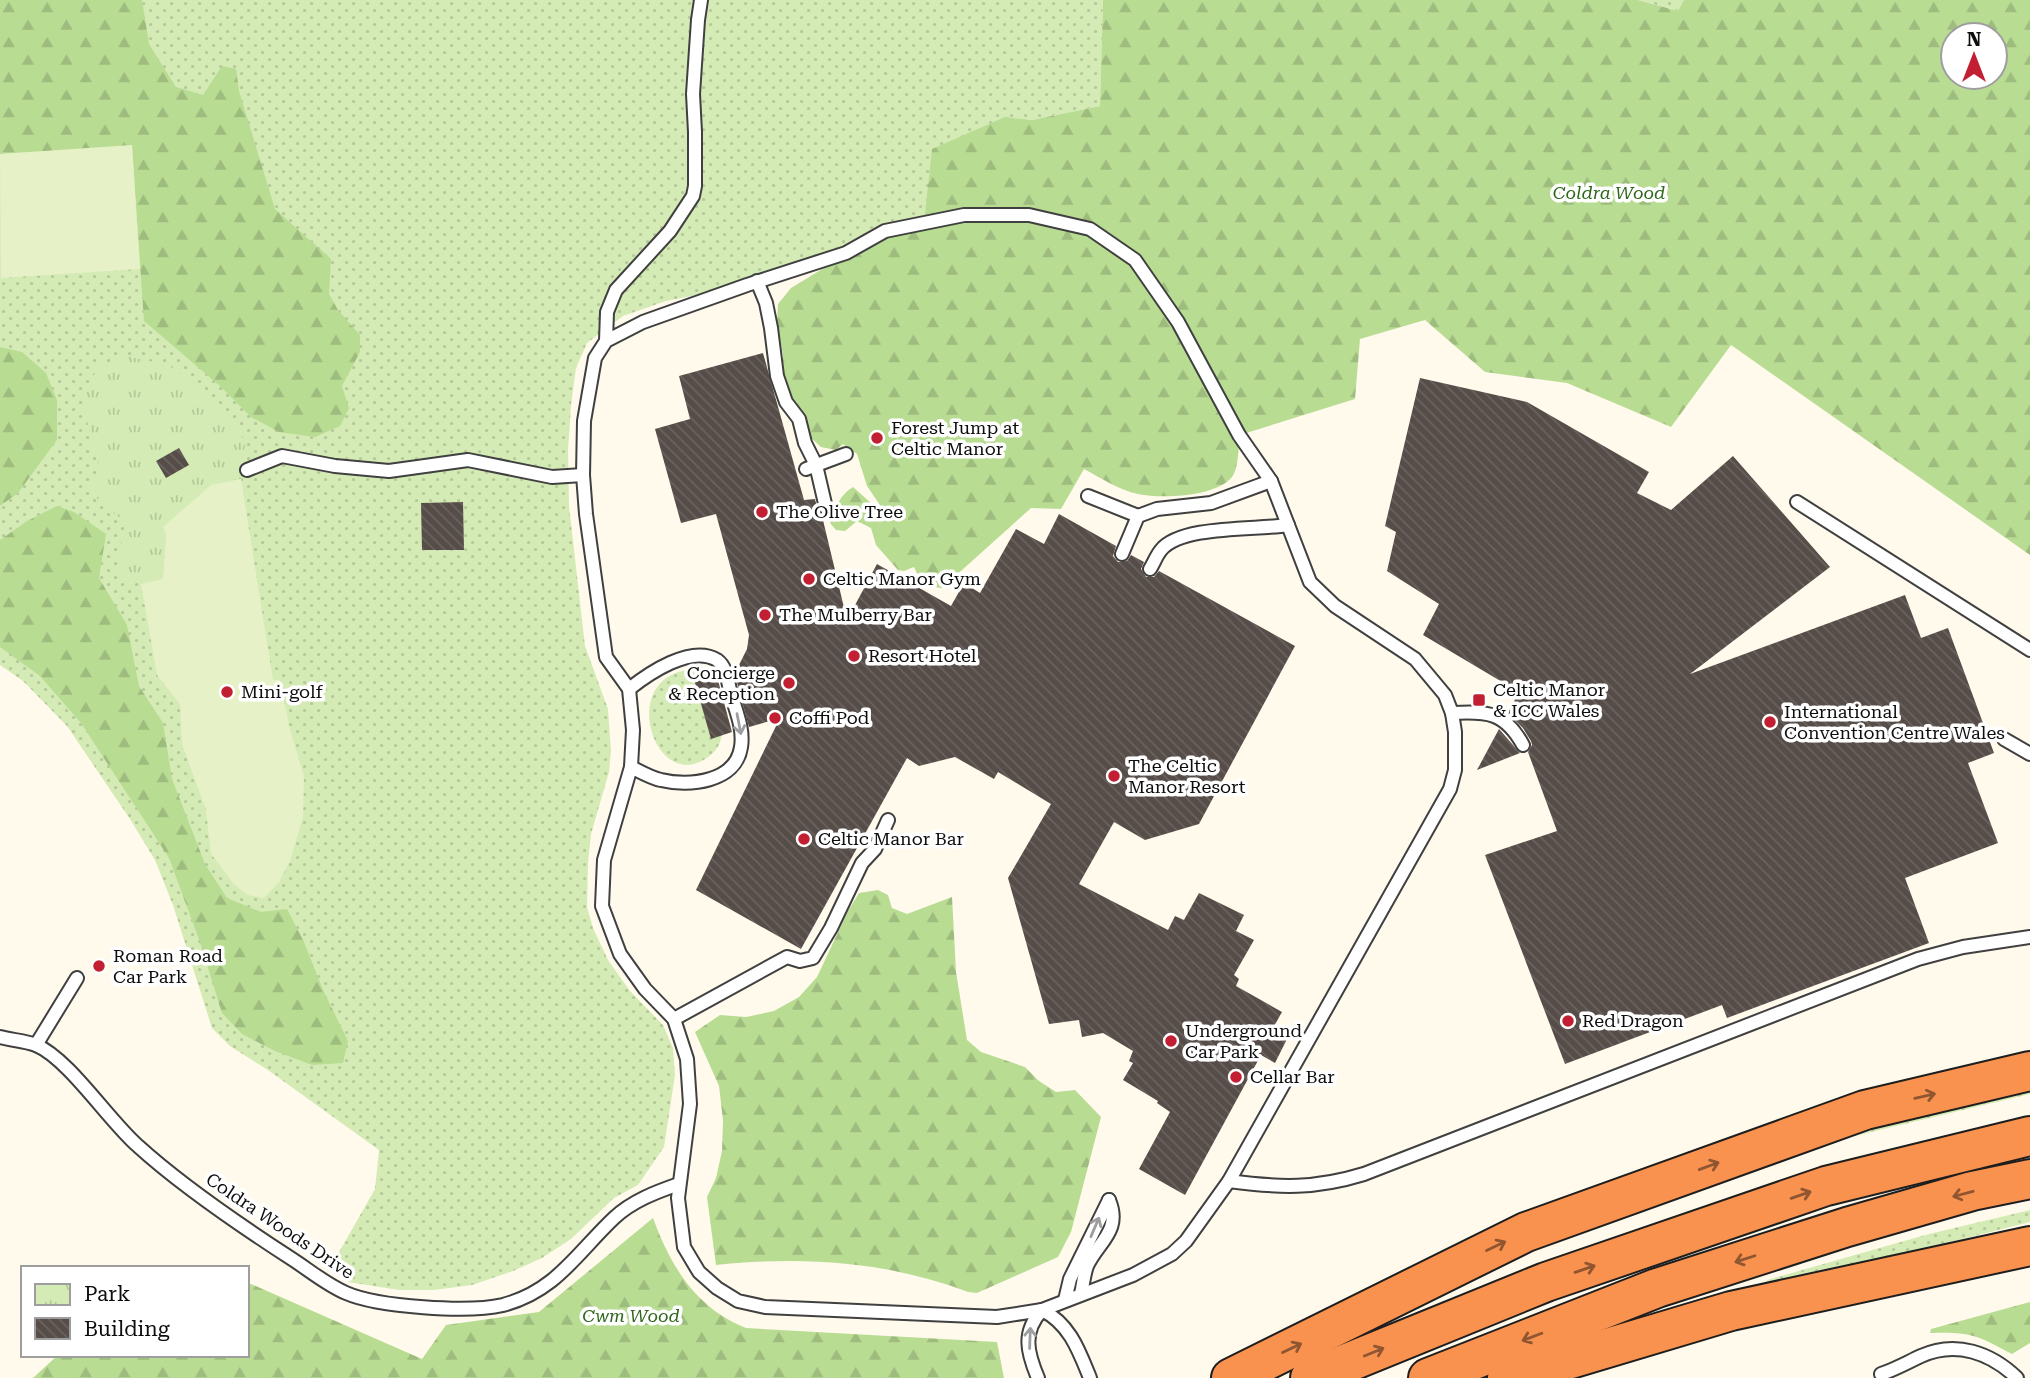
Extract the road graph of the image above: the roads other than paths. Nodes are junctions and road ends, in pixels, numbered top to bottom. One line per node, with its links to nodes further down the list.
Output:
1 (701, 0): 3 (lane)
2 (757, 282): 3 (lane); 5 (lane); 8 (lane)
3 (606, 341): 7 (lane)
4 (846, 454): 5 (lane)
5 (811, 467): 11 (lane)
6 (247, 470): 7 (lane)
7 (583, 475): 17 (lane)
8 (1271, 481): 12 (lane); 13 (lane)
9 (1088, 496): 12 (lane)
10 (1797, 502): 16 (lane)
11 (826, 508)
12 (1138, 516): 14 (lane)
13 (1288, 526): 15 (lane); 18 (lane)
14 (1122, 554)
15 (1150, 569)
16 (2030, 650)
17 (629, 689): 22 (lane); 22 (lane, one-way to 22)
18 (1452, 713): 20 (lane); 32 (lane)
19 (2004, 739): 21 (lane)
20 (1523, 744)
21 (2030, 754)
22 (631, 767): 26 (lane)
23 (888, 820): 26 (lane)
24 (2030, 937): 32 (lane)
25 (78, 978): 28 (lane)
26 (674, 1018): 33 (lane)
27 (0, 1037): 28 (lane, Coldra Woods Drive)
28 (36, 1045): 33 (lane, Coldra Woods Drive)
29 (2030, 1071): 42 (highway, one-way to 29)
30 (2030, 1136): 43 (highway, one-way to 30)
31 (2030, 1180): 44 (highway, one-way to 44)
32 (1229, 1181): 36 (lane)
33 (679, 1184): 38 (lane)
34 (2030, 1246): 35 (highway)
35 (1929, 1267): 45 (highway); 46 (highway)
36 (1081, 1294): 37 (lane); 37 (lane, one-way to 36)
37 (1065, 1300): 38 (lane)
38 (1042, 1310): 39 (lane, one-way to 38); 41 (lane)
39 (1036, 1373)
40 (1881, 1374): 47 (lane)
41 (1090, 1378)
42 (1231, 1378)
43 (1310, 1378)
44 (1428, 1378)
45 (1507, 1378)
46 (1563, 1378)
47 (2017, 1378)

